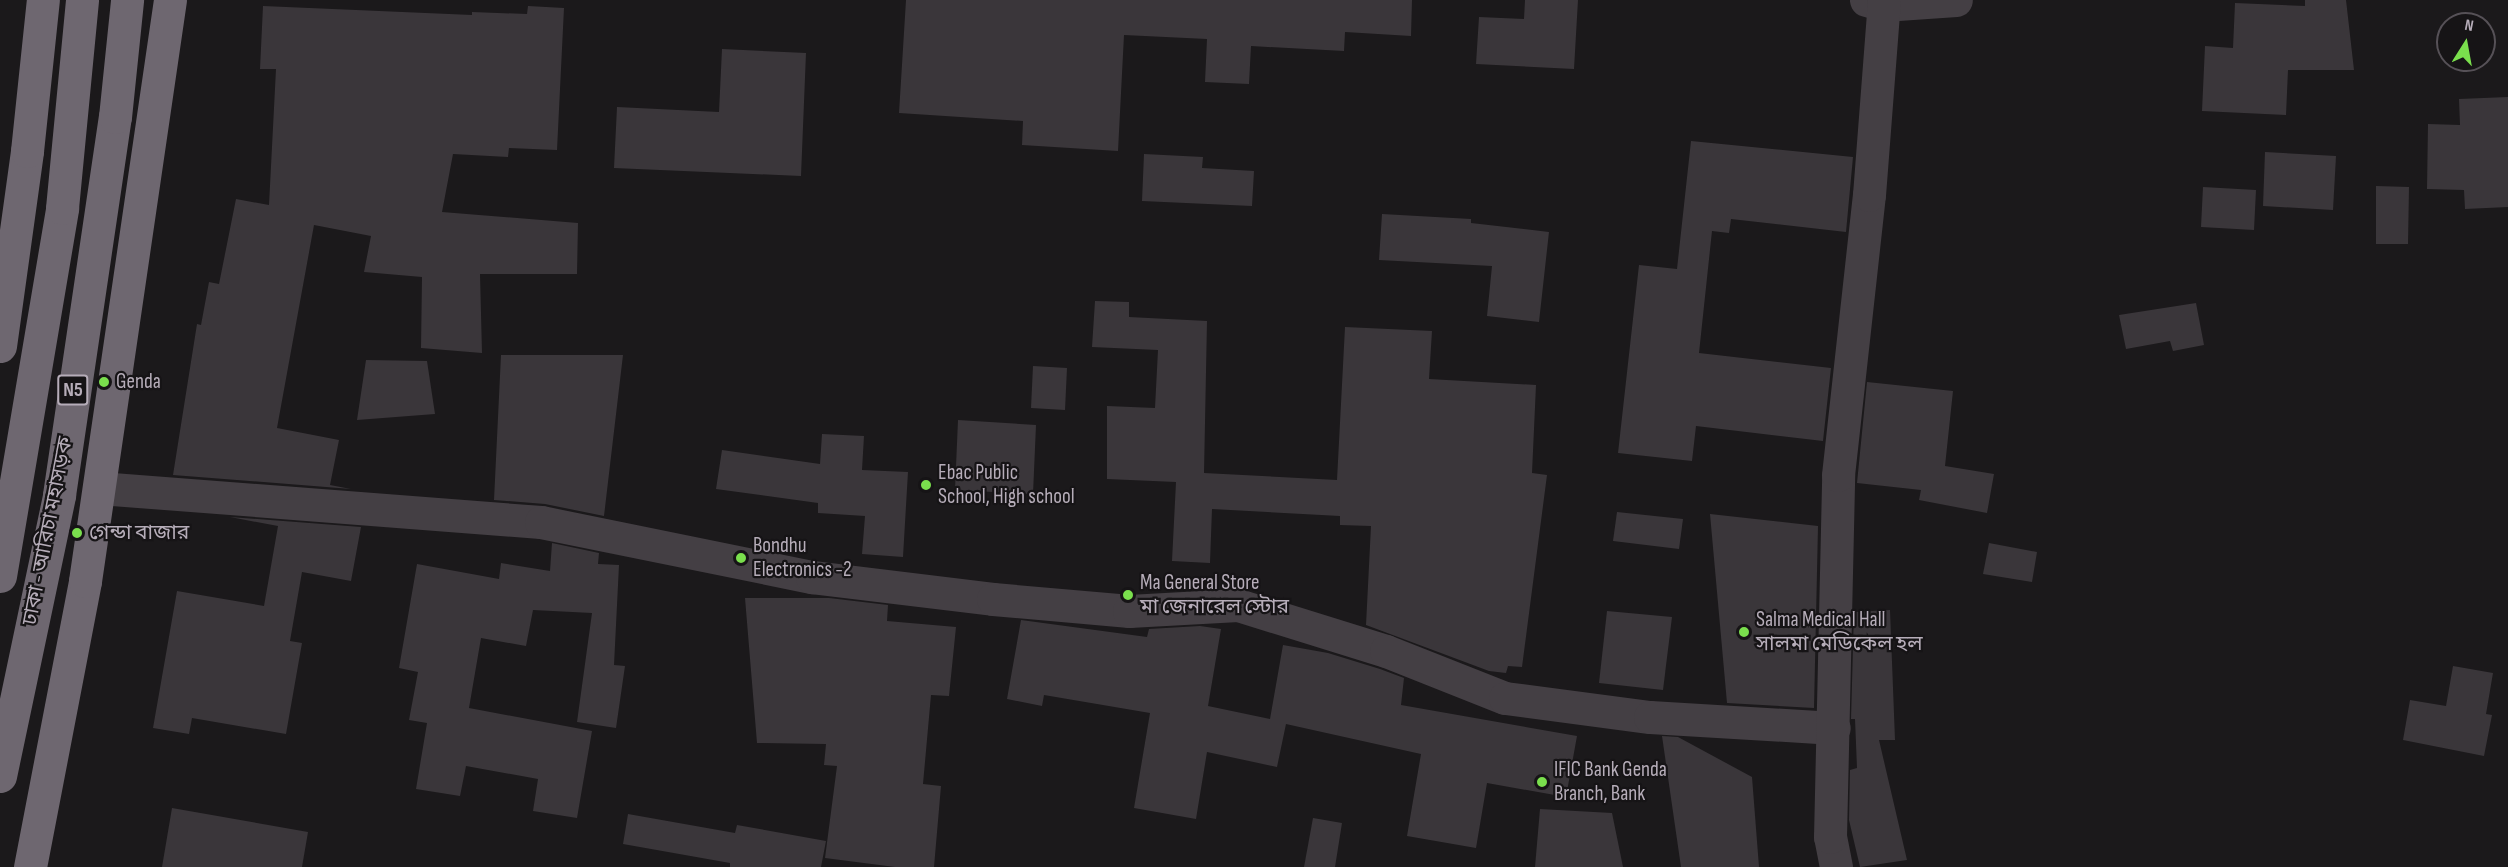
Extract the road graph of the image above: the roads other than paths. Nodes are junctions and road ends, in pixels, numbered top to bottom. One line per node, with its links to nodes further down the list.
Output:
1 (43, 0): 7 (highway)
2 (82, 0): 9 (highway, ঢাকা - আরিচা মহাসড়ক / N5)
3 (126, 0): 11 (highway, ঢাকা - আরিচা মহাসড়ক / N5)
4 (170, 0): 8 (highway)
5 (1956, 0): 6 (street)
6 (1878, 2): 10 (street)
7 (0, 346)
8 (99, 488): 10 (street); 12 (highway)
9 (0, 576)
10 (1834, 728): 13 (street)
11 (0, 776)
12 (30, 867)
13 (1836, 867)

